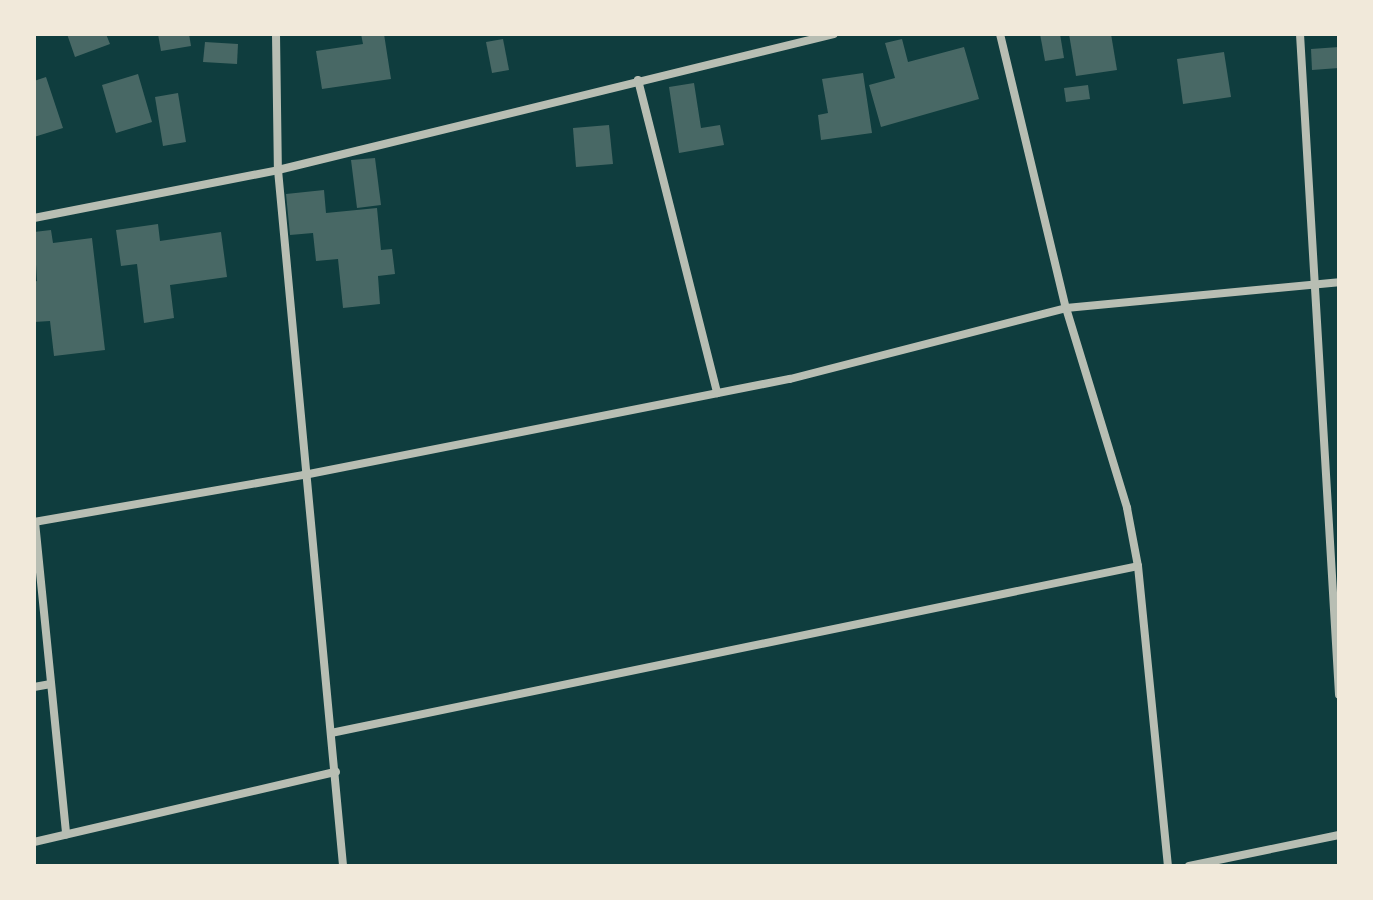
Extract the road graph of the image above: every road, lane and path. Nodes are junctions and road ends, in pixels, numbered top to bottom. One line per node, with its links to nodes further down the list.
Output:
1 (276, 34): 6 (street)
2 (834, 34): 5 (street)
3 (1000, 34): 10 (street)
4 (1300, 34): 9 (street)
5 (638, 80): 6 (street); 11 (street)
6 (278, 170): 7 (street); 12 (street)
7 (34, 218)
8 (1339, 282): 9 (street)
9 (1314, 283): 10 (street); 17 (street)
10 (1066, 308): 11 (street); 14 (street)
11 (717, 393): 12 (street)
12 (304, 475): 13 (street); 18 (street)
13 (34, 522): 15 (street)
14 (1138, 566): 18 (street); 24 (street)
15 (51, 684): 16 (street); 20 (street)
16 (34, 687)
17 (1339, 695)
18 (331, 733): 19 (street)
19 (336, 772): 20 (street); 23 (street)
20 (66, 834): 22 (street)
21 (1339, 835): 25 (street)
22 (34, 842)
23 (343, 866)
24 (1168, 866)
25 (1189, 866)

